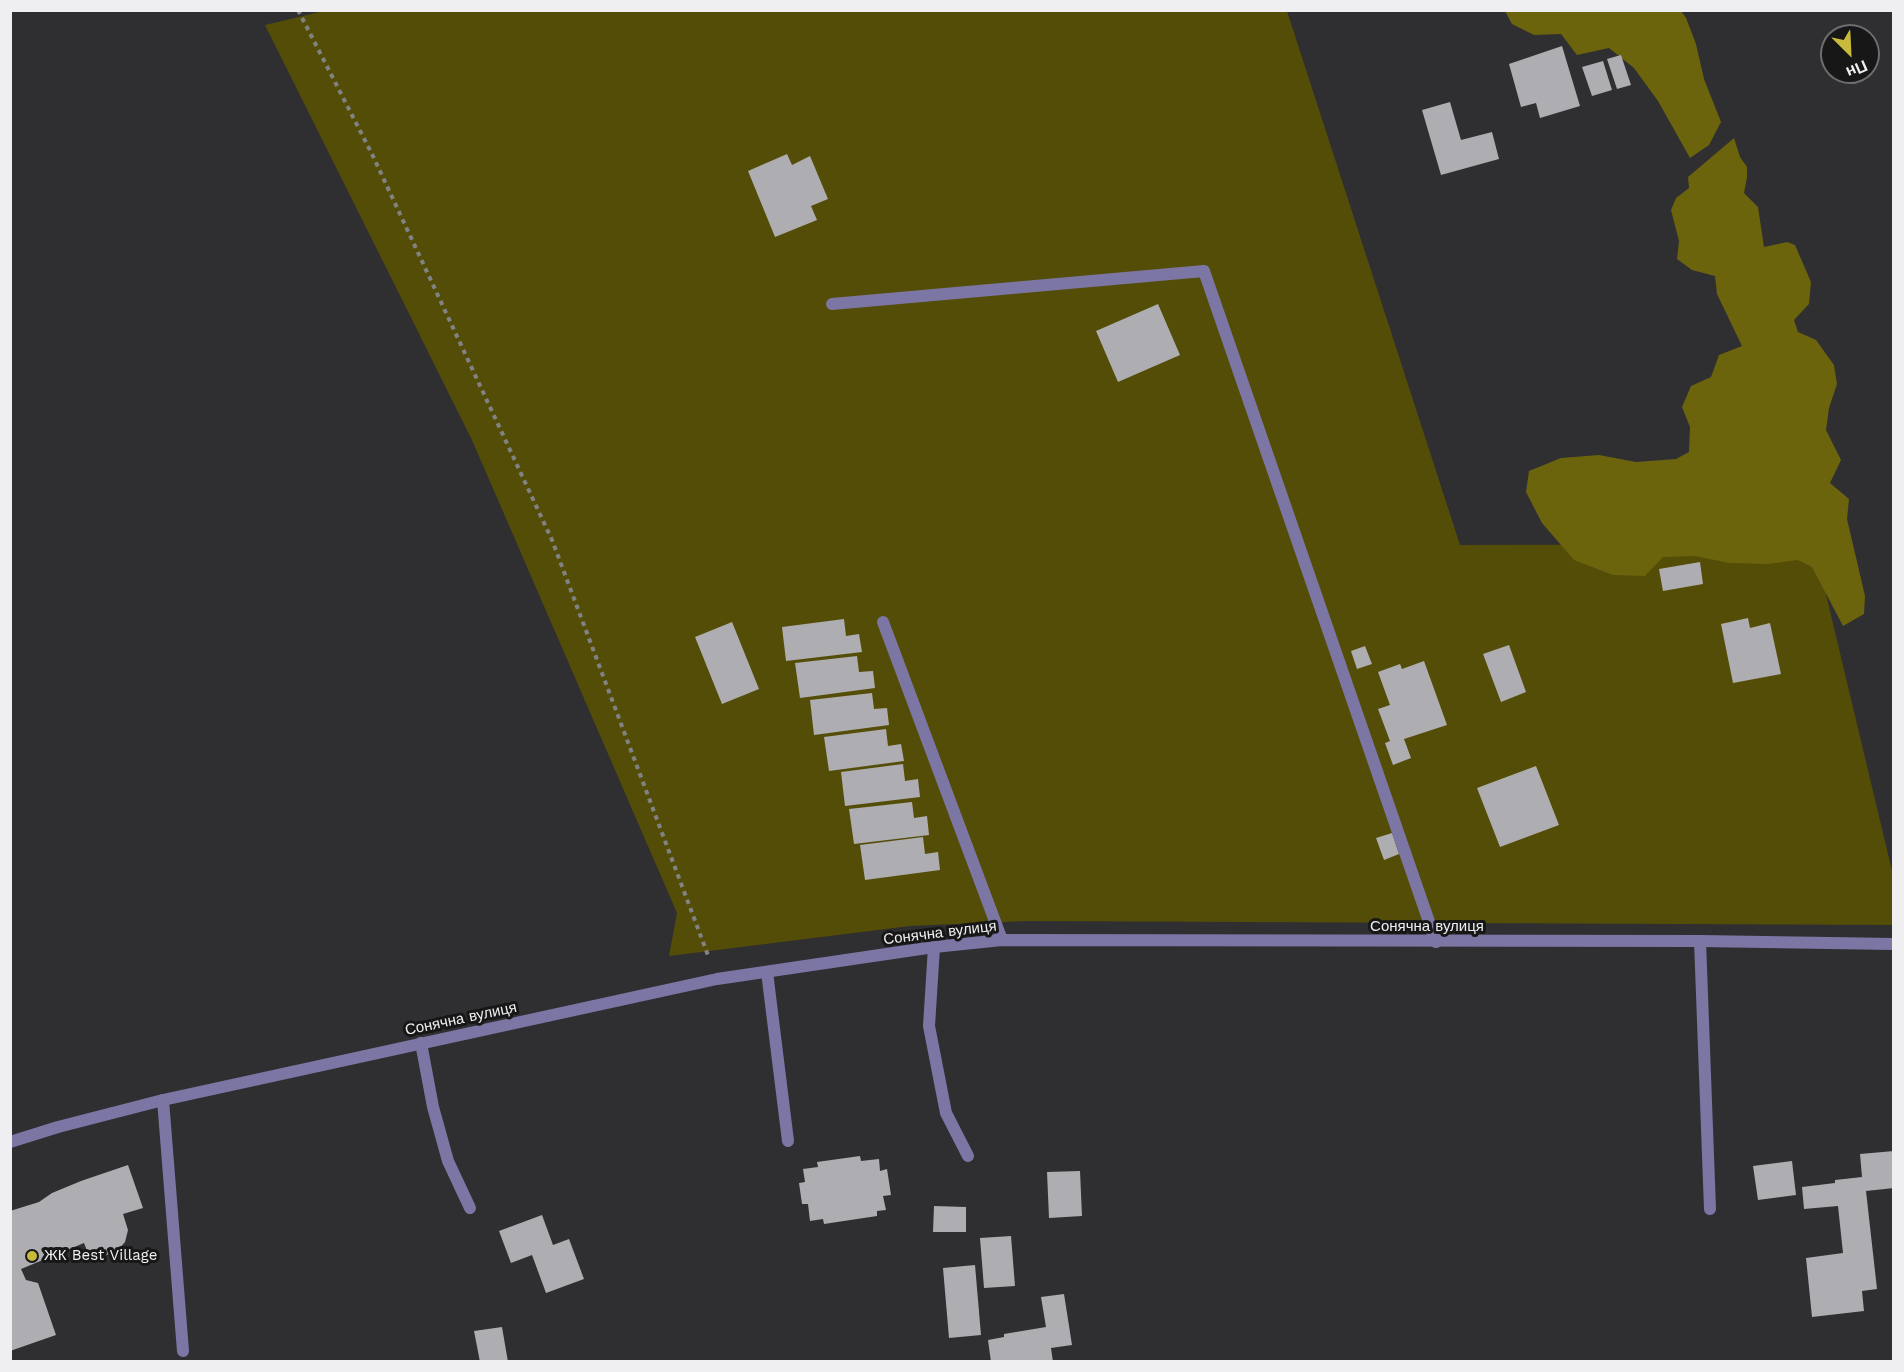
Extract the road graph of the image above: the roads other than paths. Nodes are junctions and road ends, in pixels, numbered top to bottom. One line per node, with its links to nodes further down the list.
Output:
1 (832, 304): 5 (street)
2 (883, 622): 3 (street)
3 (1002, 940): 5 (street, Сонячна вулиця); 7 (street, Сонячна вулиця)
4 (1700, 941): 5 (street, Сонячна вулиця); 6 (street, Сонячна вулиця); 15 (street)
5 (1436, 942)
6 (1893, 944)
7 (934, 947): 8 (street, Сонячна вулиця); 13 (street)
8 (767, 972): 9 (street, Сонячна вулиця); 11 (street)
9 (421, 1043): 10 (street, Сонячна вулиця); 14 (street)
10 (163, 1101): 12 (street, Сонячна вулиця); 16 (street)
11 (788, 1141)
12 (10, 1142)
13 (968, 1156)
14 (470, 1208)
15 (1710, 1209)
16 (183, 1351)

